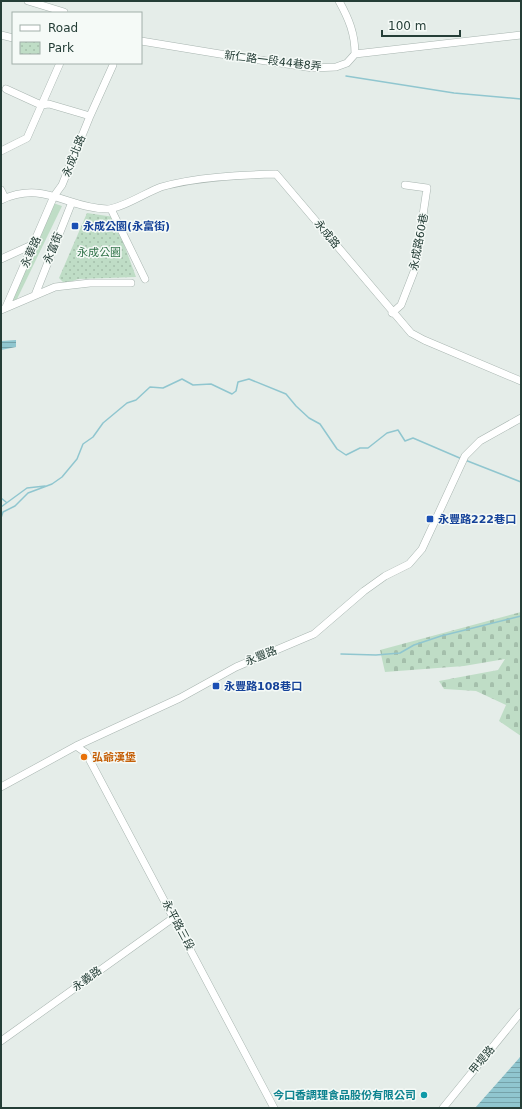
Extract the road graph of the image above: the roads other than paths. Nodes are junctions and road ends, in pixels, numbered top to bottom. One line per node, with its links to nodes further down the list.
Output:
1 (28, 1): 3 (street)
2 (339, 1): 8 (street)
3 (64, 12)
4 (1, 35): 6 (street)
5 (521, 35): 8 (street)
6 (12, 38)
7 (142, 41): 8 (street, 新仁路一段44巷8弄)
8 (355, 54)
9 (60, 64): 12 (street)
10 (113, 65): 13 (street, 永成北路)
11 (6, 89): 12 (street)
12 (41, 105): 13 (street); 14 (street)
13 (90, 116): 17 (street, 永成北路)
14 (1, 151)
15 (405, 185): 27 (street, 永成路60巷)
16 (1, 190): 18 (street)
17 (54, 196): 18 (street); 19 (street); 21 (street, 永華路)
18 (3, 199)
19 (72, 202): 20 (street); 25 (street, 永富街)
20 (111, 209): 23 (street); 27 (street, 永成路)
21 (34, 244): 22 (street); 26 (street, 永華路)
22 (1, 259)
23 (144, 279)
24 (131, 283): 25 (street)
25 (35, 295): 26 (street)
26 (4, 309)
27 (392, 313): 28 (street, 永成路)
28 (521, 380)
29 (521, 418): 30 (street, 永豐路)
30 (76, 746): 31 (street, 永豐路); 32 (street, 永平路三段)
31 (1, 787)
32 (173, 918): 34 (street, 永義路); 35 (street, 永平路三段)
33 (521, 1012): 36 (street, 甲堤路)
34 (1, 1041)
35 (274, 1108)
36 (443, 1108)

